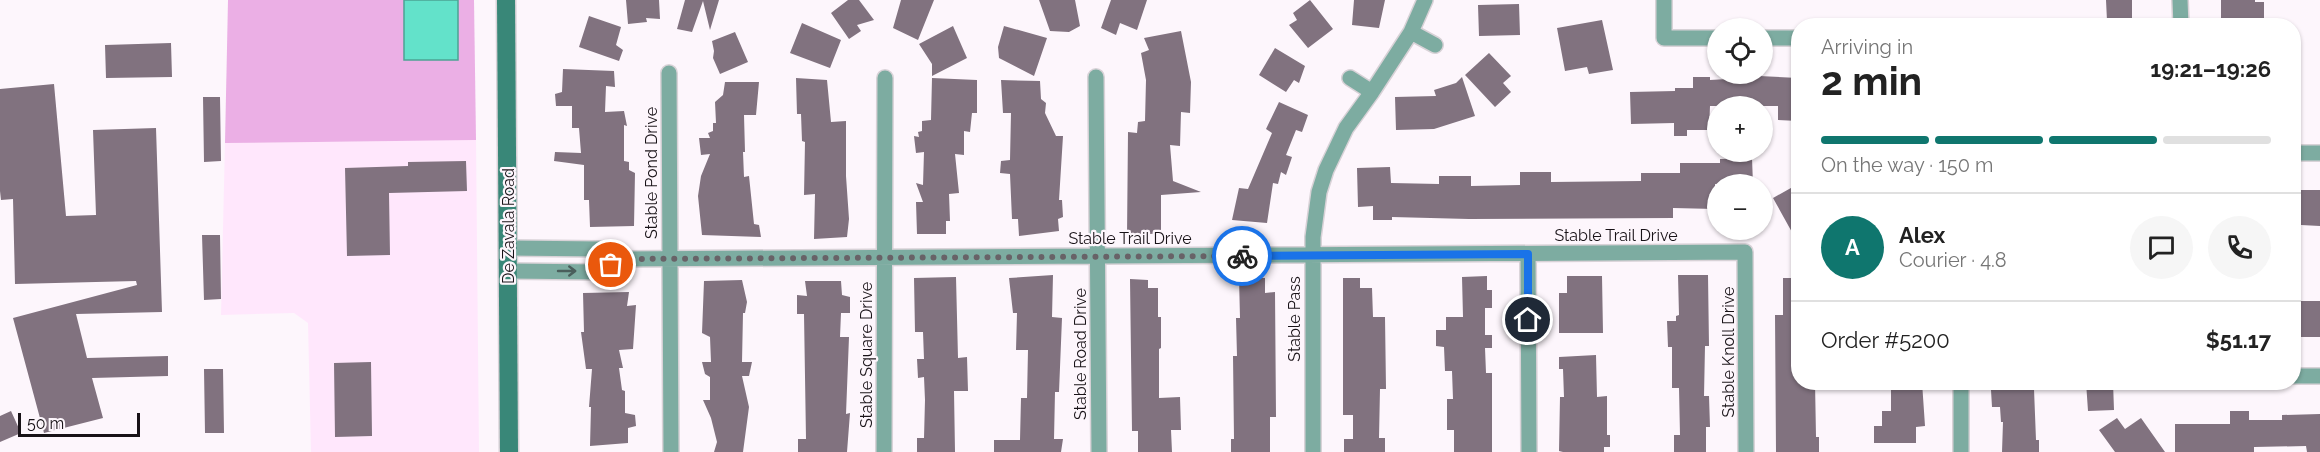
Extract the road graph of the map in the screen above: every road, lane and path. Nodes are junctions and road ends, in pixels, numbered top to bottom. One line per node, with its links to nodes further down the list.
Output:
1 (506, 0): 18 (main road, De Zavala Road)
2 (1425, 0): 6 (street, Stable Pass)
3 (1664, 0): 7 (street)
4 (2180, 0): 5 (street)
5 (2181, 18)
6 (1411, 32): 10 (street); 15 (street, Stable Pass)
7 (1707, 38)
8 (1773, 38): 9 (street)
9 (1791, 38)
10 (1435, 45)
11 (669, 73): 25 (street, Stable Pond Drive)
12 (1096, 77): 22 (street, Stable Road Drive)
13 (885, 78): 23 (street, Stable Square Drive)
14 (1350, 78): 15 (street)
15 (1372, 92): 21 (street, Stable Pass)
16 (2301, 153): 17 (street)
17 (2320, 153)
18 (508, 248): 24 (street, Stable Trail Drive); 26 (main road, De Zavala Road)
19 (1745, 252): 20 (street, Stable Trail Drive); 36 (street, Stable Knoll Drive)
20 (1528, 254): 21 (street, Stable Trail Drive); 35 (street)
21 (1312, 255): 22 (street, Stable Trail Drive); 34 (street, Stable Pass)
22 (1098, 256): 23 (street, Stable Trail Drive); 33 (street, Stable Road Drive)
23 (883, 258): 25 (street, Stable Trail Drive); 32 (street, Stable Square Drive)
24 (622, 259): 25 (street, Stable Trail Drive); 26 (street, Stable Trail Drive, one-way to 24)
25 (670, 259): 31 (street, Stable Pond Drive)
26 (509, 271): 30 (main road, De Zavala Road)
27 (2301, 376): 28 (street)
28 (2320, 376)
29 (1961, 390): 37 (street)
30 (509, 452)
31 (671, 452)
32 (885, 452)
33 (1099, 452)
34 (1312, 452)
35 (1529, 452)
36 (1746, 452)
37 (1961, 452)

